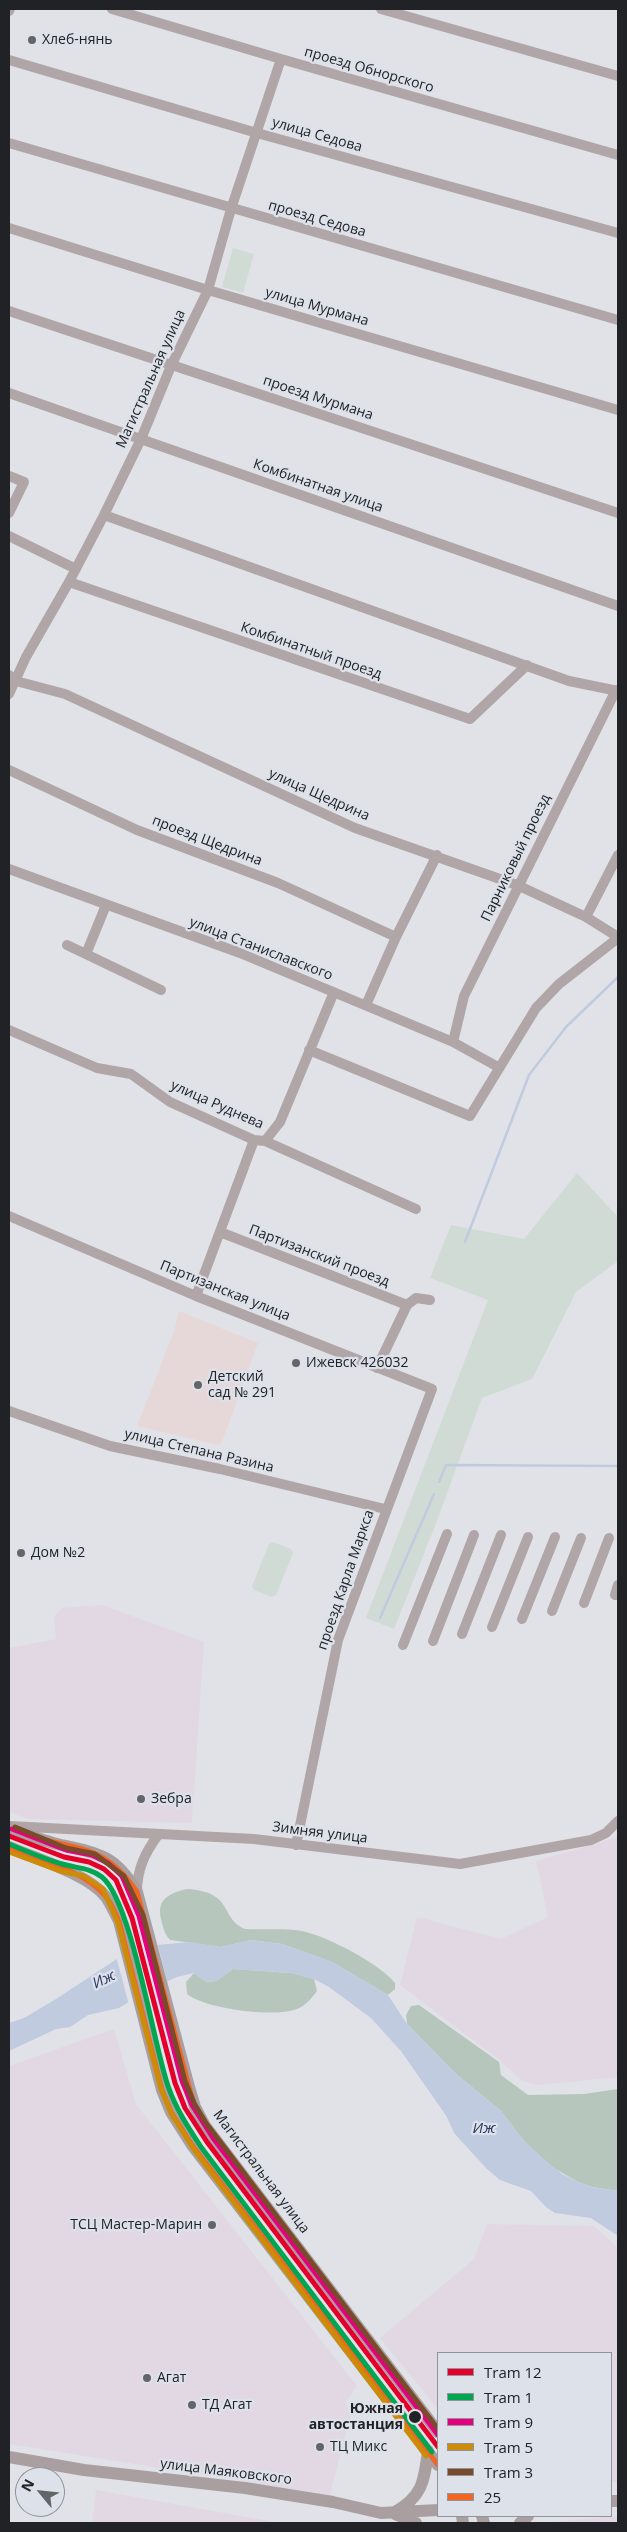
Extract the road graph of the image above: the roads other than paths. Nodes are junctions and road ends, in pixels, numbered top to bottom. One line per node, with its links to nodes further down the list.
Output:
1 (112, 9): 4 (street, проезд Обнорского)
2 (381, 9): 5 (street)
3 (9, 60): 6 (street, улица Седова)
4 (281, 60): 6 (street, Магистральная улица); 8 (street, проезд Обнорского)
5 (618, 76)
6 (257, 133): 9 (street, Магистральная улица); 11 (street, улица Седова)
7 (9, 143): 9 (street, проезд Седова)
8 (618, 155)
9 (232, 209): 12 (street, Магистральная улица); 14 (street, проезд Седова)
10 (9, 228): 12 (street, улица Мурмана)
11 (618, 233)
12 (208, 290): 15 (street, Магистральная улица); 17 (street, улица Мурмана)
13 (9, 311): 15 (street, проезд Мурмана)
14 (618, 320)
15 (171, 366): 18 (street, Магистральная улица); 20 (street, проезд Мурмана)
16 (9, 393): 18 (street, Комбинатная улица)
17 (618, 410)
18 (141, 439): 22 (street, Магистральная улица); 26 (street, Комбинатная улица)
19 (9, 476): 21 (street)
20 (618, 512)
21 (9, 513)
22 (104, 515): 24 (street, Магистральная улица); 27 (street)
23 (9, 536): 24 (street)
24 (76, 569): 25 (street, Магистральная улица)
25 (69, 582): 27 (street, Комбинатный проезд); 28 (street, Магистральная улица)
26 (618, 606)
27 (526, 665): 29 (street)
28 (12, 678): 30 (street, Магистральная улица); 32 (street, улица Щедрина)
29 (617, 691): 35 (street, Парниковый проезд)
30 (9, 694)
31 (9, 770): 38 (street, проезд Щедрина)
32 (437, 855): 35 (street, улица Щедрина); 38 (street)
33 (618, 855): 37 (street)
34 (9, 869): 36 (street, улица Станиславского)
35 (517, 885): 37 (street, улица Щедрина); 46 (street, Парниковый проезд)
36 (106, 905): 41 (street); 43 (street, улица Станиславского)
37 (586, 917): 39 (street, улица Щедрина)
38 (396, 937): 44 (street)
39 (618, 937): 48 (street)
40 (67, 945): 41 (street)
41 (86, 954): 42 (street)
42 (161, 990)
43 (334, 992): 44 (street, улица Станиславского); 47 (street)
44 (366, 1005): 46 (street, улица Станиславского)
45 (9, 1030): 49 (street, улица Руднева)
46 (453, 1042): 48 (street, улица Станиславского)
47 (309, 1050): 48 (street); 49 (street)
48 (498, 1067)
49 (259, 1140): 50 (street, улица Руднева); 52 (street)
50 (416, 1209)
51 (9, 1216): 53 (street, Партизанская улица)
52 (220, 1232): 53 (street); 55 (street, Партизанский проезд)
53 (196, 1296): 56 (street, Партизанская улица)
54 (430, 1300): 55 (street)
55 (407, 1305): 56 (street)
56 (377, 1368): 57 (street, Партизанская улица)
57 (432, 1389): 59 (street, проезд Карла Маркса)
58 (9, 1411): 59 (street, улица Степана Разина)
59 (385, 1509): 77 (street, проезд Карла Маркса)
60 (446, 1534): 73 (street)
61 (474, 1535): 72 (street)
62 (501, 1535): 71 (street)
63 (528, 1537): 70 (street)
64 (555, 1537): 69 (street)
65 (581, 1538): 68 (street)
66 (608, 1538): 67 (street)
67 (584, 1603)
68 (552, 1611)
69 (522, 1619)
70 (492, 1627)
71 (462, 1634)
72 (433, 1640)
73 (403, 1645)
74 (618, 1821): 77 (street, Зимняя улица)
75 (9, 1827): 76 (street, Зимняя улица); 79 (main road, Магистральная улица)
76 (158, 1835): 77 (street, Зимняя улица); 79 (street)
77 (296, 1845)
78 (9, 1847): 81 (main road)
79 (137, 1892): 80 (main road, Магистральная улица)
80 (437, 2431)
81 (428, 2451): 83 (main road); 85 (main road)
82 (9, 2457): 85 (main road, улица Маяковского)
83 (437, 2464)
84 (437, 2510): 85 (main road, улица Маяковского)
85 (393, 2514): 86 (main road)
86 (416, 2523)

